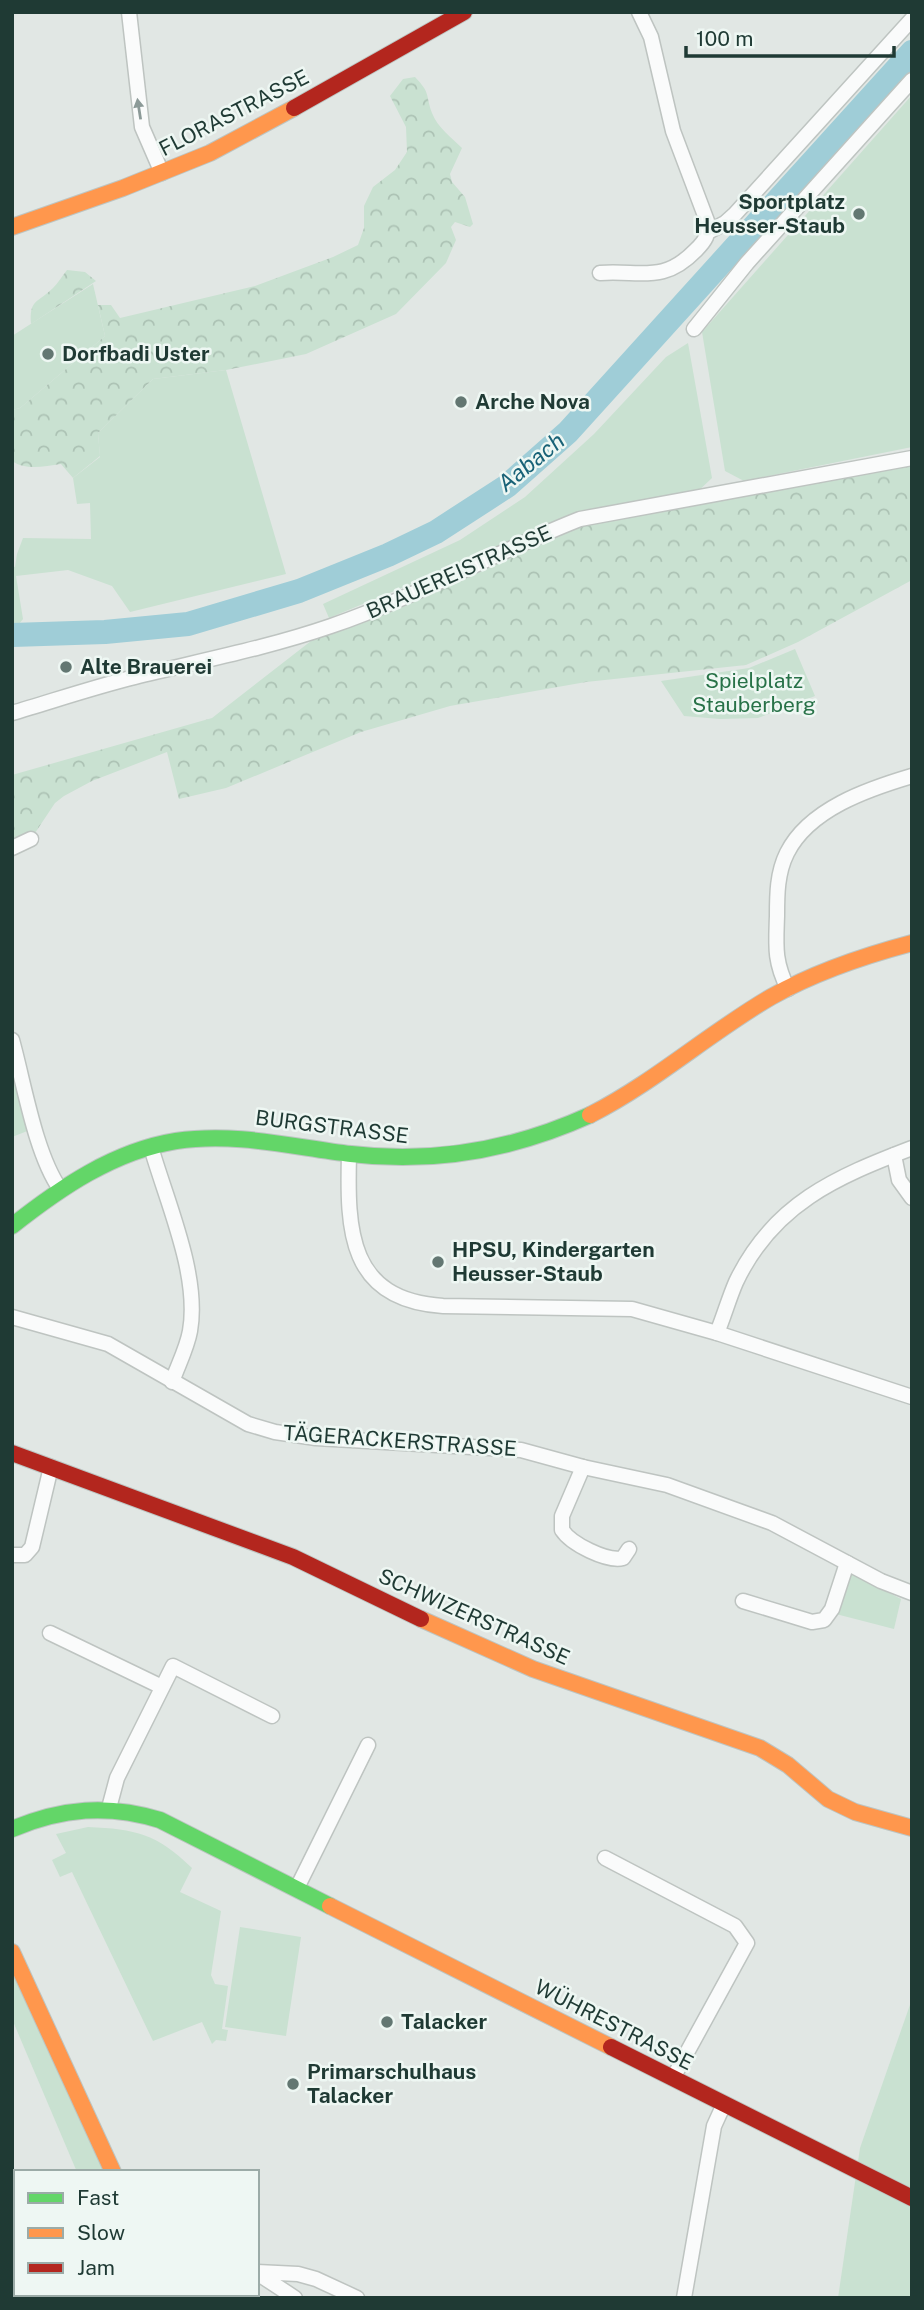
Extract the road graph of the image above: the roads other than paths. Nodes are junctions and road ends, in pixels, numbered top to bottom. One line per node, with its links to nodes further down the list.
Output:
1 (129, 12): 6 (street, one-way to 1)
2 (464, 12): 6 (street, FLORASTRASSE)
3 (641, 13): 8 (street)
4 (912, 19): 8 (street)
5 (912, 80): 10 (street)
6 (162, 173): 7 (street, FLORASTRASSE)
7 (12, 227)
8 (708, 232): 9 (street)
9 (600, 273)
10 (694, 329)
11 (912, 458): 12 (street, BRAUEREISTRASSE)
12 (12, 713)
13 (912, 776): 17 (street)
14 (31, 839): 15 (street)
15 (12, 848)
16 (912, 943): 17 (street, BURGSTRASSE)
17 (788, 989): 21 (street, BURGSTRASSE)
18 (12, 1040): 23 (street)
19 (151, 1147): 21 (street, BURGSTRASSE); 23 (street, BURGSTRASSE); 28 (street)
20 (912, 1148): 22 (street)
21 (349, 1154): 27 (street)
22 (894, 1155): 24 (street); 27 (street)
23 (60, 1189): 25 (street, BURGSTRASSE)
24 (912, 1198)
25 (12, 1226)
26 (12, 1317): 28 (street, TÄGERACKERSTRASSE)
27 (717, 1333): 29 (street)
28 (172, 1382): 32 (street, TÄGERACKERSTRASSE)
29 (912, 1397)
30 (12, 1453): 31 (street, SCHWIZERSTRASSE)
31 (51, 1467): 34 (street); 43 (street, SCHWIZERSTRASSE)
32 (583, 1467): 33 (street); 35 (street, TÄGERACKERSTRASSE)
33 (629, 1549)
34 (12, 1555)
35 (846, 1563): 36 (street, TÄGERACKERSTRASSE); 37 (street)
36 (912, 1593)
37 (743, 1601)
38 (50, 1633): 39 (street)
39 (162, 1688): 40 (street); 42 (street)
40 (272, 1716)
41 (368, 1745): 46 (street)
42 (108, 1808): 44 (street, WÜHRESTRASSE); 46 (street, WÜHRESTRASSE)
43 (912, 1828)
44 (12, 1829)
45 (605, 1858): 48 (street)
46 (297, 1888): 48 (street, WÜHRESTRASSE)
47 (12, 1952): 50 (street)
48 (673, 2078): 49 (street, WÜHRESTRASSE)
49 (724, 2104): 51 (street, WÜHRESTRASSE); 56 (street)
50 (112, 2170)
51 (912, 2198)
52 (259, 2272): 55 (street)
53 (259, 2273): 54 (street)
54 (295, 2298)
55 (357, 2298)
56 (684, 2298)

